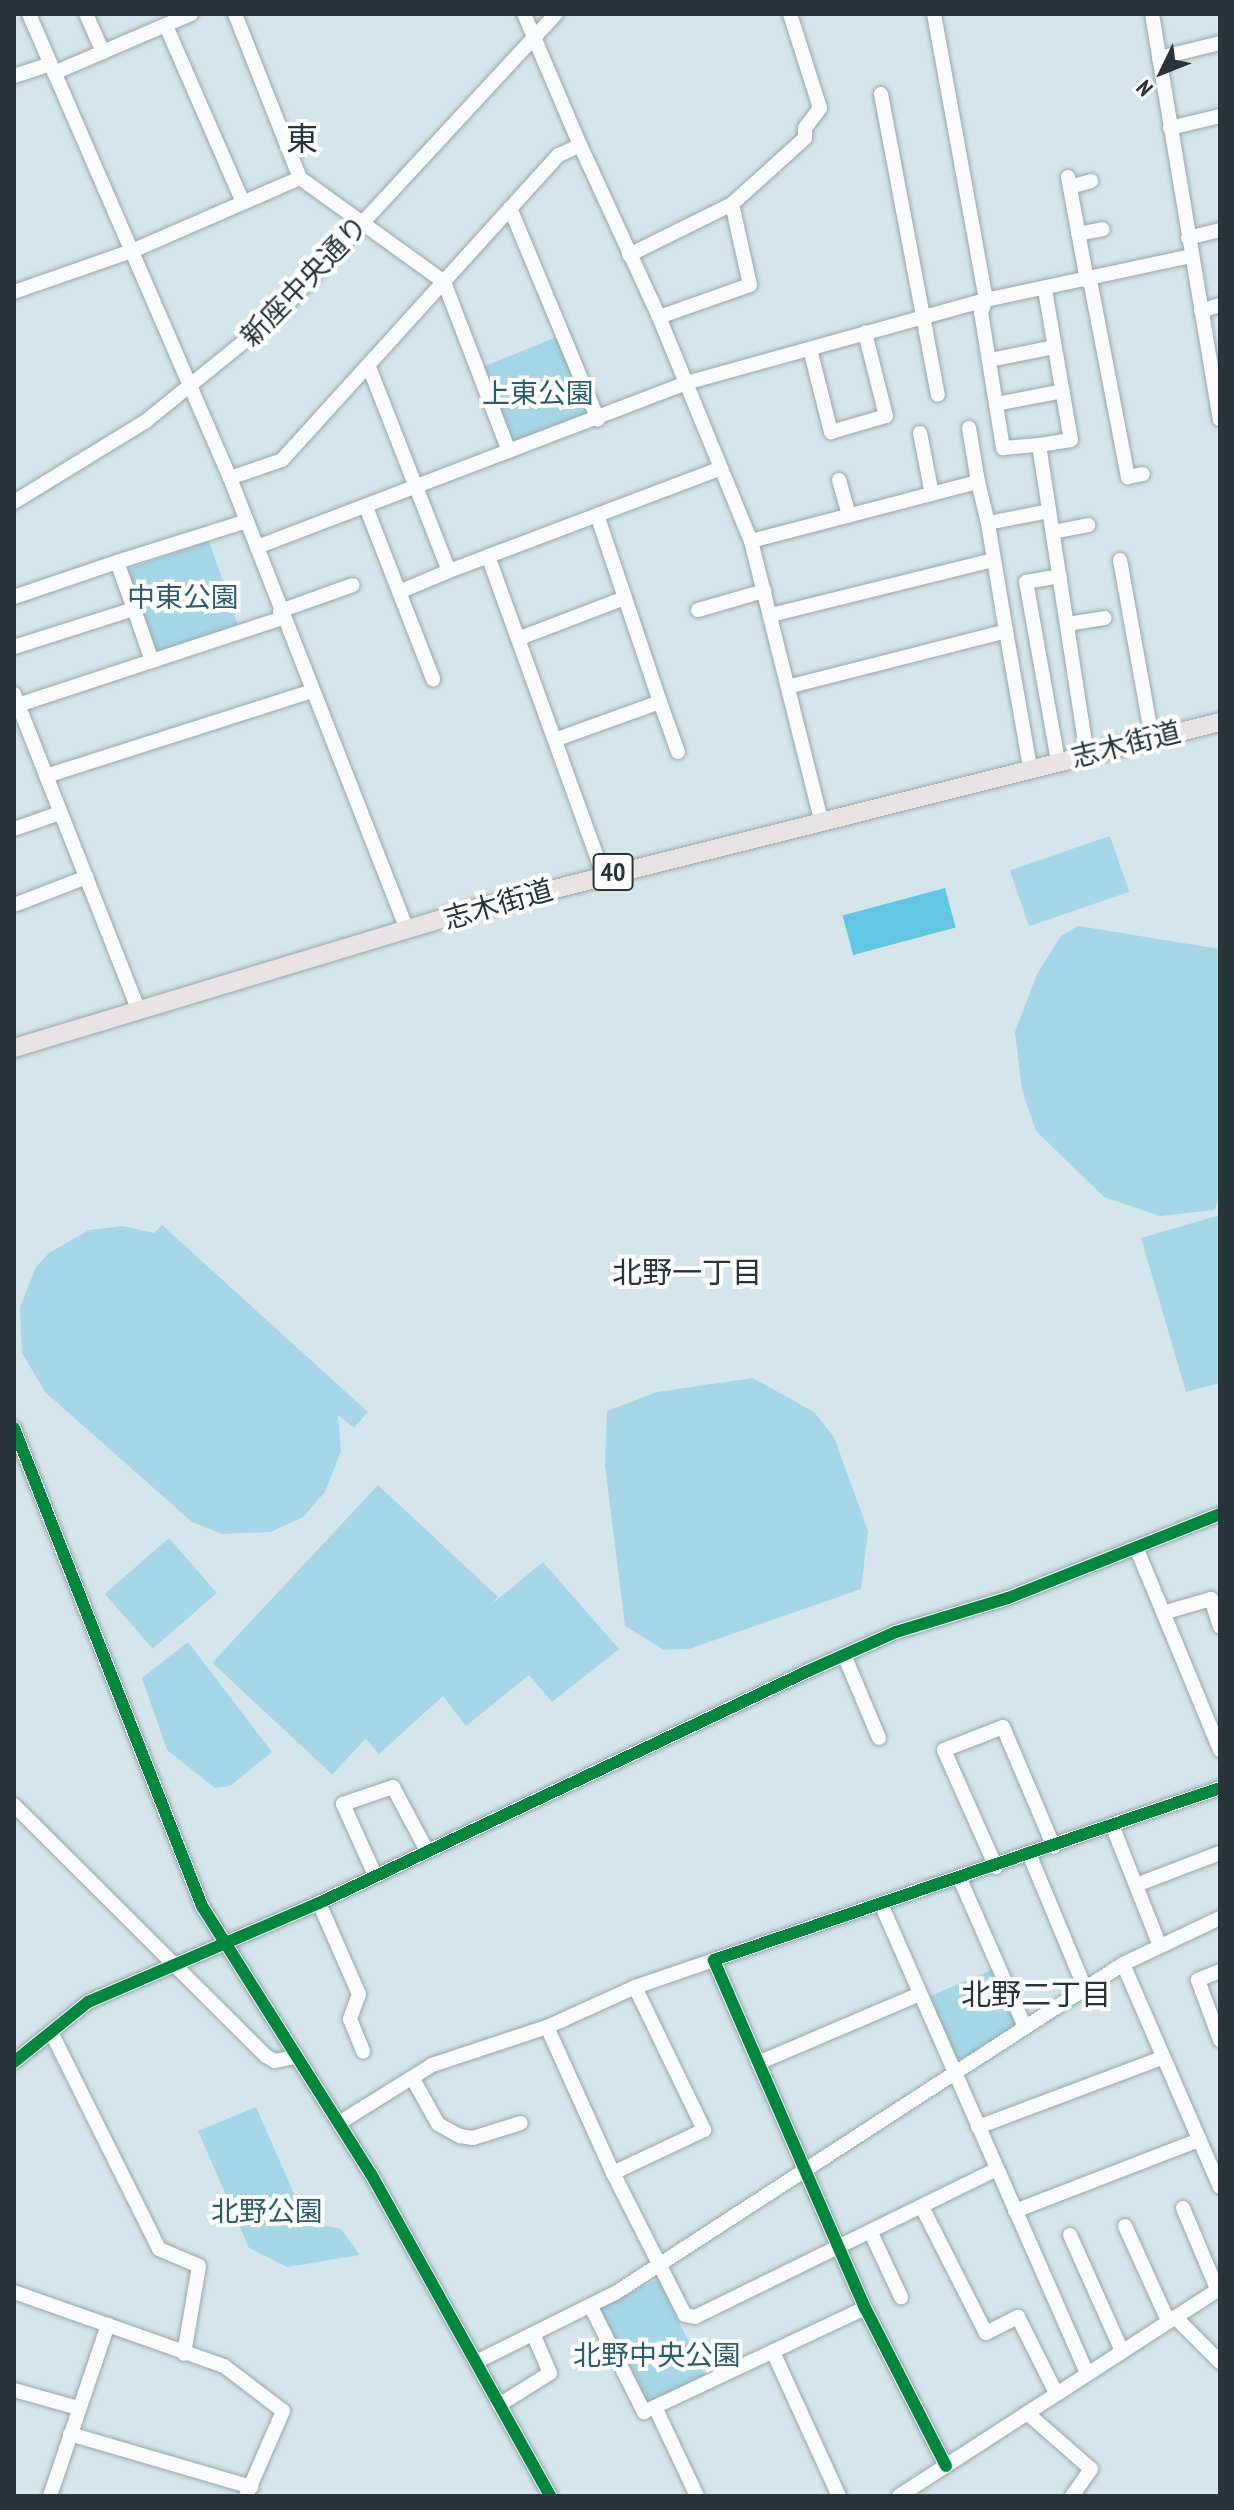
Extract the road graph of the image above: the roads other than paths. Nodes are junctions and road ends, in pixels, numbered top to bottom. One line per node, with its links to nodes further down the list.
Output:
1 (29, 14): 15 (street)
2 (86, 14): 13 (street)
3 (191, 14): 10 (street)
4 (235, 14): 21 (street)
5 (524, 14): 11 (street)
6 (556, 14): 11 (street, 新座中央通り)
7 (790, 14): 24 (street)
8 (934, 14): 38 (street)
9 (1152, 14): 14 (street)
10 (166, 26): 13 (street); 23 (street)
11 (534, 36): 20 (street); 26 (street, 新座中央通り)
12 (1220, 43): 14 (street)
13 (103, 52): 15 (street)
14 (1159, 58): 19 (street)
15 (52, 68): 16 (street); 31 (street)
16 (14, 76)
17 (881, 94): 42 (street)
18 (1220, 116): 19 (street)
19 (1170, 128): 30 (street)
20 (580, 145): 25 (street); 32 (street)
21 (300, 178): 23 (street); 26 (street)
22 (1091, 181): 29 (street)
23 (243, 202): 31 (street)
24 (732, 204): 32 (street); 41 (street)
25 (510, 208): 35 (street); 54 (street)
26 (363, 221): 35 (street); 50 (street, 新座中央通り)
27 (1103, 229): 29 (street)
28 (1220, 230): 30 (street)
29 (1078, 234): 34 (street)
30 (1188, 238): 33 (street)
31 (132, 251): 37 (street); 50 (street)
32 (629, 255): 41 (street)
33 (1191, 256): 34 (street); 40 (street)
34 (1088, 280): 36 (street); 61 (street)
35 (444, 282): 48 (street); 59 (street)
36 (1045, 290): 38 (street); 44 (street)
37 (14, 292)
38 (986, 300): 42 (street); 47 (street)
39 (1220, 305): 40 (street)
40 (1201, 311): 46 (street)
41 (659, 317): 49 (street)
42 (922, 317): 43 (street); 52 (street)
43 (865, 333): 45 (street); 45 (street)
44 (1054, 347): 47 (street); 51 (street)
45 (810, 349): 49 (street)
46 (1214, 350): 55 (street)
47 (990, 360): 53 (street)
48 (369, 367): 62 (street); 65 (street)
49 (686, 383): 54 (street); 60 (street)
50 (191, 387): 62 (street); 67 (street, 新座中央通り)
51 (1063, 391): 53 (street); 58 (street)
52 (938, 395)
53 (996, 404): 58 (street)
54 (598, 419): 59 (street)
55 (1220, 419)
56 (969, 428): 64 (street)
57 (920, 433): 66 (street)
58 (1039, 445): 69 (street)
59 (509, 451): 65 (street)
60 (719, 469): 70 (street); 76 (street)
61 (1143, 474)
62 (230, 478): 72 (street)
63 (839, 480): 71 (street)
64 (978, 482): 66 (street); 73 (street)
65 (418, 487): 68 (street); 82 (street)
66 (932, 494): 71 (street)
67 (14, 502)
68 (366, 507): 77 (street); 86 (street)
69 (1049, 511): 73 (street); 75 (street)
70 (597, 515): 78 (street); 88 (street)
71 (849, 516): 76 (street)
72 (247, 521): 77 (street); 81 (street)
73 (988, 523): 79 (street)
74 (1088, 525): 75 (street)
75 (1053, 532): 83 (street)
76 (751, 541): 85 (street)
77 (257, 547): 91 (street)
78 (488, 556): 82 (street); 96 (street)
79 (993, 560): 92 (street); 95 (street)
80 (1120, 560): 106 (street)
81 (117, 562): 87 (street); 89 (street)
82 (449, 571): 86 (street)
83 (1059, 576): 94 (street); 111 (street)
84 (353, 585): 91 (street)
85 (764, 591): 90 (street); 92 (street)
86 (399, 592): 99 (street)
87 (14, 597)
88 (625, 598): 96 (street); 103 (street)
89 (134, 609): 97 (street); 98 (street)
90 (698, 610)
91 (281, 614): 98 (street); 101 (street)
92 (771, 615): 100 (street)
93 (1105, 618): 94 (street)
94 (1067, 624): 110 (street)
95 (1006, 631): 100 (street); 112 (street)
96 (520, 638): 107 (street)
97 (14, 647)
98 (152, 661): 102 (street)
99 (433, 679)
100 (791, 686): 115 (street)
101 (312, 691): 113 (street); 120 (street)
102 (16, 700): 105 (street)
103 (660, 702): 107 (street); 109 (street)
104 (1220, 722): 106 (main road, 志木街道 / 40)
105 (30, 737): 108 (street); 113 (street)
106 (1152, 737): 110 (main road, 志木街道 / 40)
107 (557, 739): 117 (street)
108 (14, 743)
109 (678, 752)
110 (1087, 754): 111 (main road, 志木街道 / 40)
111 (1058, 761): 112 (main road, 志木街道 / 40)
112 (1030, 767): 115 (main road, 志木街道 / 40)
113 (46, 776): 114 (street)
114 (60, 813): 116 (street); 118 (street)
115 (821, 820): 117 (main road, 志木街道 / 40)
116 (14, 829)
117 (603, 874): 120 (main road, 志木街道 / 40)
118 (87, 877): 119 (street); 121 (street)
119 (14, 905)
120 (407, 929): 121 (main road, 志木街道 / 40)
121 (138, 1008): 122 (main road, 志木街道 / 40)
122 (14, 1048)
123 (14, 1428): 145 (street)
124 (1220, 1514): 125 (street)
125 (1136, 1547): 126 (street); 128 (street)
126 (1166, 1612): 127 (street); 130 (street)
127 (1220, 1627)
128 (844, 1655): 129 (street); 135 (street)
129 (879, 1738)
130 (1219, 1742)
131 (1220, 1788): 133 (street)
132 (14, 1805): 148 (street)
133 (1112, 1825): 134 (street); 141 (street)
134 (1054, 1847): 137 (street); 138 (street)
135 (427, 1851): 139 (street); 139 (street)
136 (1220, 1853): 141 (street)
137 (1030, 1856): 138 (street); 152 (street)
138 (996, 1867): 140 (street)
139 (375, 1875): 142 (street)
140 (960, 1879): 143 (street); 155 (street)
141 (1136, 1885): 146 (street)
142 (319, 1903): 145 (street); 158 (street)
143 (881, 1904): 147 (street); 153 (street)
144 (1220, 1918): 146 (street)
145 (222, 1943): 148 (street); 159 (street)
146 (1159, 1944): 149 (street)
147 (714, 1960): 151 (street); 162 (street)
148 (173, 1963): 156 (street); 159 (street)
149 (1123, 1964): 152 (street); 160 (street)
150 (1220, 1971): 157 (street)
151 (635, 1987): 154 (street); 171 (street)
152 (1085, 1988): 155 (street)
153 (920, 1994): 162 (street); 163 (street)
154 (547, 2027): 164 (street); 171 (street)
155 (1025, 2027): 163 (street)
156 (51, 2032): 161 (street); 191 (street)
157 (1220, 2040)
158 (363, 2051)
159 (296, 2057): 165 (street)
160 (1162, 2058): 167 (street); 168 (street)
161 (14, 2062)
162 (758, 2063): 170 (street)
163 (955, 2073): 167 (street); 170 (street)
164 (413, 2079): 165 (street); 166 (street)
165 (339, 2123): 192 (street)
166 (521, 2123)
167 (978, 2127): 169 (street)
168 (1199, 2140): 172 (street); 175 (street)
169 (995, 2170): 173 (street); 175 (street)
170 (804, 2171): 179 (street); 180 (street)
171 (613, 2173): 180 (street)
172 (1220, 2187)
173 (922, 2207): 177 (street); 196 (street)
174 (1183, 2208): 181 (street)
175 (1015, 2211): 194 (street)
176 (1125, 2226): 186 (street)
177 (871, 2233): 179 (street); 183 (street)
178 (1070, 2235): 189 (street)
179 (838, 2247): 180 (street); 185 (street)
180 (660, 2266): 184 (street)
181 (1218, 2288): 186 (street)
182 (14, 2292): 187 (street)
183 (901, 2297)
184 (591, 2307): 188 (street); 198 (street)
185 (865, 2308): 190 (street); 202 (street)
186 (1171, 2319): 189 (street); 193 (street)
187 (108, 2325): 191 (street); 199 (street)
188 (534, 2336): 192 (street); 197 (street)
189 (1122, 2351): 194 (street)
190 (773, 2352): 198 (street); 207 (street)
191 (184, 2354): 203 (street)
192 (476, 2362): 197 (street)
193 (1220, 2362)
194 (1087, 2373): 196 (street)
195 (14, 2390): 199 (street)
196 (1056, 2393): 200 (street)
197 (499, 2405): 205 (street)
198 (655, 2407): 206 (street)
199 (78, 2408): 201 (street)
200 (1027, 2413): 202 (street); 209 (street)
201 (70, 2434): 203 (street); 204 (street)
202 (946, 2466): 208 (street)
203 (249, 2492)
204 (50, 2496)
205 (550, 2496)
206 (697, 2496)
207 (839, 2496)
208 (899, 2496)
209 (1072, 2496)

